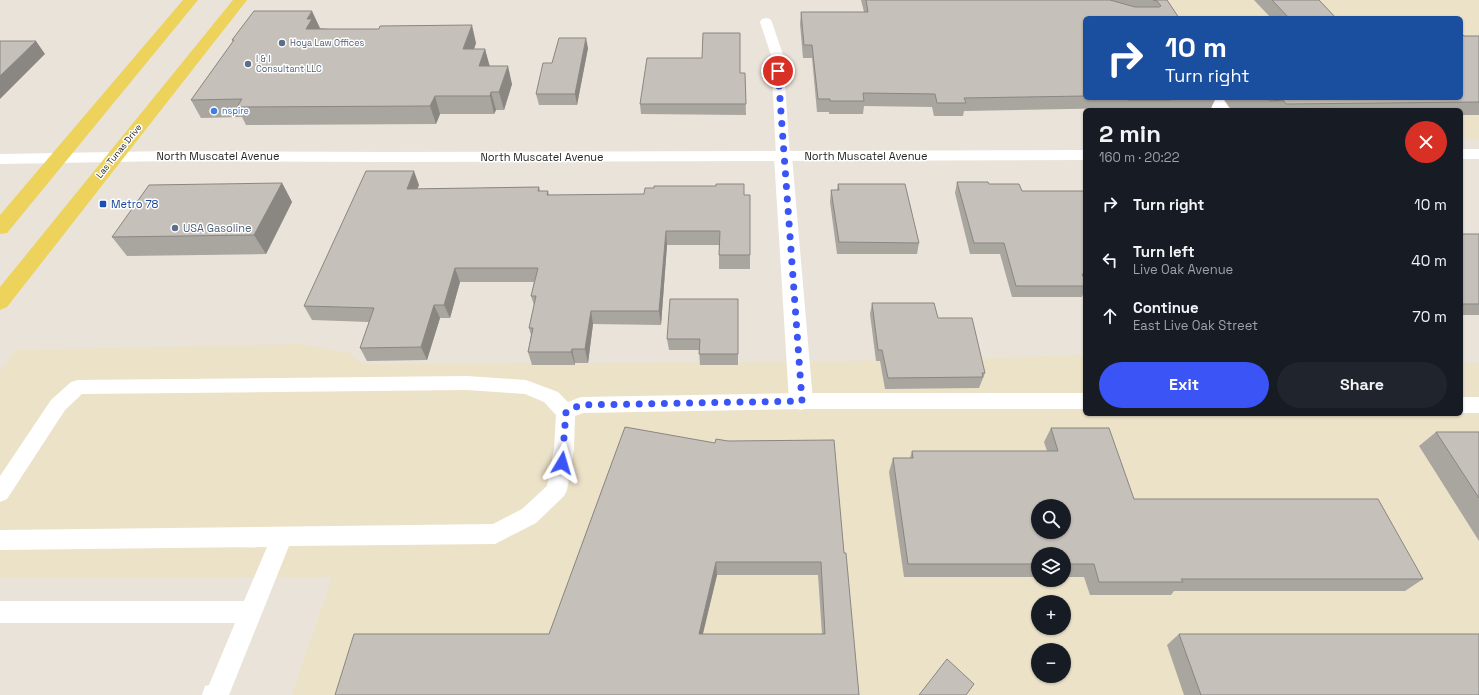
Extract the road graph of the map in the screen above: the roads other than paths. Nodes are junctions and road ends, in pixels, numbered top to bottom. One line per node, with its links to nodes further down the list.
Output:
1 (191, 0): 9 (main road)
2 (240, 0): 7 (main road, Las Tunas Drive)
3 (766, 22): 8 (lane)
4 (1463, 154): 5 (street)
5 (1479, 154)
6 (1083, 155): 8 (street, North Muscatel Avenue)
7 (115, 156): 8 (street, North Muscatel Avenue); 9 (street, North Muscatel Avenue); 12 (main road, Las Tunas Drive)
8 (784, 156): 13 (street)
9 (57, 158): 10 (street, North Muscatel Avenue); 11 (main road)
10 (0, 159)
11 (0, 228)
12 (0, 302)
13 (802, 401): 14 (lane); 17 (lane)
14 (1083, 401)
15 (1463, 405): 16 (lane)
16 (1479, 405)
17 (566, 412): 18 (lane); 19 (lane)
18 (0, 493)
19 (282, 536): 20 (lane); 22 (lane)
20 (0, 540)
21 (0, 612): 22 (lane)
22 (250, 612): 23 (lane)
23 (214, 695)

